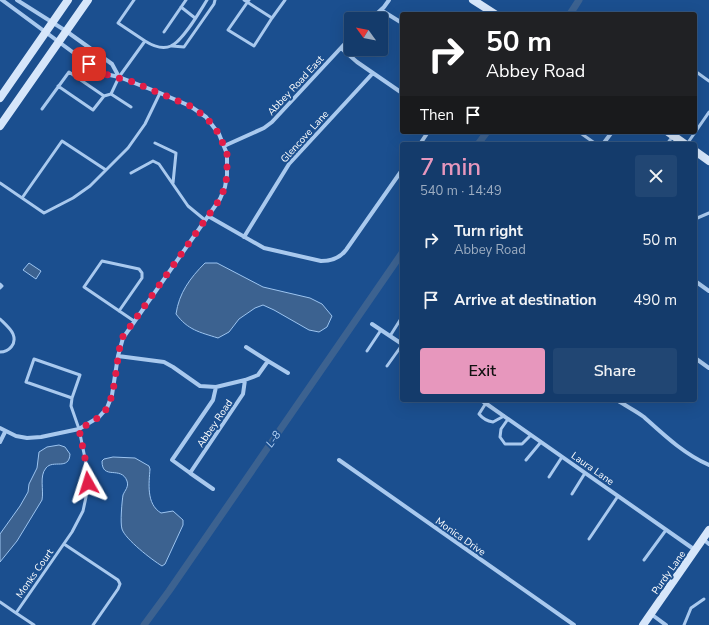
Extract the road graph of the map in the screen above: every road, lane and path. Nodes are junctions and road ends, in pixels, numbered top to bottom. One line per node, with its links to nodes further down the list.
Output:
1 (2, 0): 22 (street)
2 (17, 0): 19 (street)
3 (68, 0): 19 (main road)
4 (88, 0): 20 (main road)
5 (134, 0): 23 (lane)
6 (186, 0): 13 (lane)
7 (208, 0): 16 (lane)
8 (215, 0): 26 (lane)
9 (247, 0): 17 (lane); 17 (lane)
10 (285, 0): 17 (lane)
11 (389, 0): 14 (street)
12 (473, 0): 15 (main road)
13 (181, 7): 16 (lane); 21 (lane)
14 (381, 10): 18 (street)
15 (492, 12)
16 (195, 18): 26 (lane)
17 (272, 18)
18 (400, 22)
19 (52, 23): 20 (street); 22 (main road)
20 (66, 31): 24 (main road); 30 (street)
21 (164, 32)
22 (46, 33): 24 (street); 37 (main road)
23 (145, 41): 26 (lane); 30 (lane)
24 (58, 42): 30 (street); 41 (main road)
25 (344, 45): 27 (street, Abbey Road East)
26 (172, 46)
27 (341, 48): 29 (street); 48 (street, Abbey Road East)
28 (697, 72): 31 (lane)
29 (373, 73): 33 (street); 61 (street, Glencove Lane)
30 (119, 77): 34 (street); 35 (lane)
31 (709, 80)
32 (58, 86): 36 (lane); 36 (lane); 39 (lane)
33 (400, 92)
34 (160, 93): 48 (street); 51 (lane)
35 (111, 94): 36 (lane); 38 (lane)
36 (104, 96)
37 (0, 98)
38 (131, 107)
39 (42, 110)
40 (709, 112): 42 (lane)
41 (0, 126)
42 (697, 129)
43 (582, 134): 45 (lane)
44 (671, 134): 46 (main road)
45 (593, 142)
46 (683, 142)
47 (155, 143): 55 (lane)
48 (224, 146): 58 (street)
49 (697, 152): 50 (main road)
50 (709, 161)
51 (106, 170): 56 (lane); 56 (lane)
52 (131, 173): 55 (lane)
53 (400, 173): 61 (street)
54 (0, 183): 56 (lane)
55 (173, 183): 60 (lane)
56 (22, 198)
57 (709, 213): 59 (lane)
58 (208, 216): 60 (street); 61 (street)
59 (697, 218)
60 (205, 220): 69 (street)
61 (244, 237)
62 (697, 282): 65 (street)
63 (0, 284): 64 (lane)
64 (0, 288)
65 (709, 291)
66 (119, 311): 66 (lane); 69 (lane)
67 (0, 319): 77 (lane)
68 (400, 320): 72 (lane)
69 (134, 321): 78 (street)
70 (372, 324): 71 (street)
71 (381, 330): 72 (street); 76 (lane)
72 (390, 336): 73 (street)
73 (400, 343)
74 (246, 346): 80 (street)
75 (400, 347): 81 (lane)
76 (366, 351)
77 (0, 352)
78 (118, 356): 85 (street, Abbey Road); 92 (street)
79 (697, 359): 82 (street)
80 (268, 361): 83 (street); 84 (street, Abbey Road)
81 (388, 366)
82 (709, 368)
83 (288, 373)
84 (244, 380): 85 (street, Abbey Road); 101 (street, Abbey Road)
85 (216, 387): 101 (street, Abbey Road)
86 (72, 398): 86 (lane); 92 (lane, Monks Court)
87 (620, 402): 100 (street)
88 (486, 403): 89 (street, Laura Lane); 89 (lane)
89 (504, 416): 90 (street, Laura Lane)
90 (508, 419): 94 (street, Laura Lane); 94 (lane)
91 (0, 428): 93 (street)
92 (79, 429): 93 (street); 111 (lane, Monks Court)
93 (5, 432): 95 (street)
94 (531, 435): 96 (street, Laura Lane)
95 (0, 442)
96 (541, 442): 97 (street, Laura Lane); 99 (lane)
97 (562, 457): 102 (street, Laura Lane); 103 (lane)
98 (339, 460): 120 (street, Monica Drive)
99 (526, 460)
100 (709, 465)
101 (190, 473): 104 (street, Abbey Road)
102 (585, 473): 105 (lane); 106 (street, Laura Lane)
103 (549, 477)
104 (213, 489)
105 (572, 494)
106 (618, 496): 107 (street, Laura Lane); 109 (lane)
107 (666, 530): 112 (street, Laura Lane); 113 (lane)
108 (709, 530): 110 (main road, Purdy Lane)
109 (589, 539)
110 (706, 542): 112 (main road, Purdy Lane)
111 (64, 544): 116 (lane, Monks Court); 119 (lane, Monks Court)
112 (695, 550): 117 (main road, Purdy Lane)
113 (644, 560)
114 (704, 599): 123 (lane)
115 (0, 602): 116 (lane)
116 (16, 612): 118 (lane, Monks Court)
117 (650, 614): 121 (main road, Purdy Lane); 122 (street)
118 (34, 625)
119 (93, 625)
120 (574, 625)
121 (643, 625)
122 (666, 625)
123 (684, 625)

